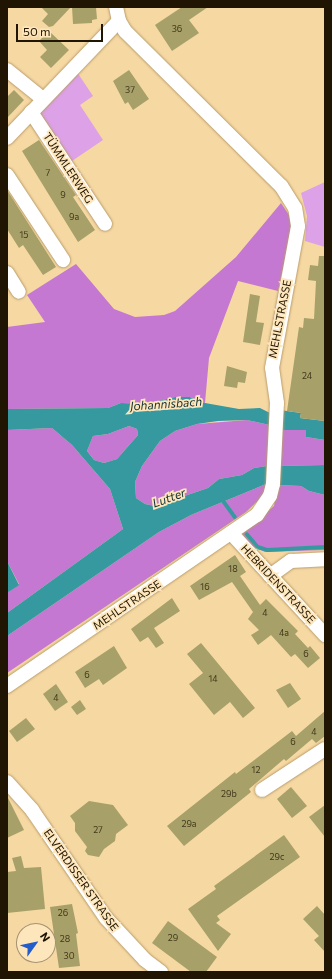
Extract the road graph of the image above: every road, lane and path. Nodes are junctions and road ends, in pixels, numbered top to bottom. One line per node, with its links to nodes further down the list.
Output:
1 (116, 7): 2 (street, MEHLSTRASSE)
2 (119, 21): 4 (street); 12 (street, MEHLSTRASSE)
3 (7, 70): 4 (street)
4 (42, 99): 5 (street)
5 (31, 112): 6 (street); 8 (street, TÜMMLERWEG)
6 (7, 138)
7 (7, 175): 9 (street)
8 (104, 224)
9 (63, 260)
10 (7, 273): 11 (street)
11 (20, 292)
12 (231, 533): 14 (street, HEBRIDENSTRASSE); 16 (street, MEHLSTRASSE)
13 (325, 558): 14 (street)
14 (270, 576): 15 (street, HEBRIDENSTRASSE)
15 (325, 635)
16 (7, 686)
17 (325, 749): 19 (street)
18 (7, 782): 20 (street, ELVERDISSER STRASSE)
19 (262, 790)
20 (161, 972)

